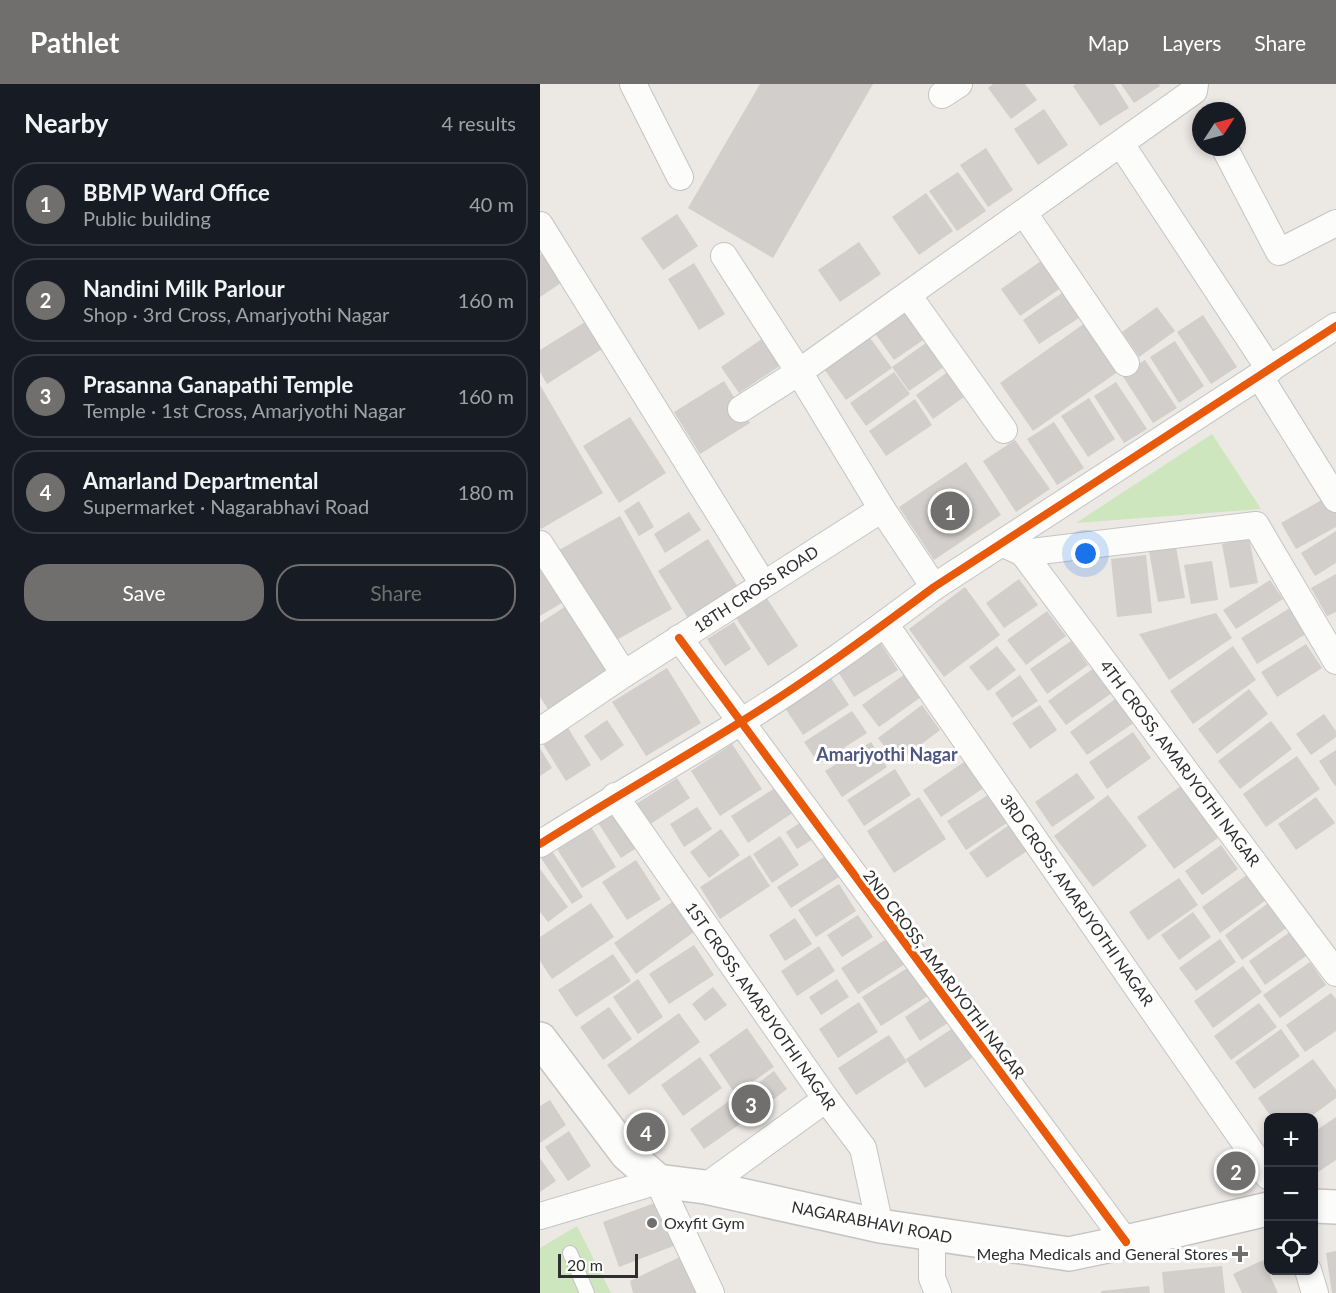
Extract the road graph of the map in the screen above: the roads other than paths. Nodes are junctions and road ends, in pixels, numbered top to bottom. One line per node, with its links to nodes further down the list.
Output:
1 (633, 84): 5 (street)
2 (1198, 95): 3 (street)
3 (1121, 144): 6 (street); 14 (street)
4 (1229, 156): 7 (street)
5 (680, 177)
6 (1024, 213): 10 (street); 12 (street)
7 (1336, 224)
8 (540, 225): 21 (street)
9 (724, 256): 13 (street)
10 (908, 295): 13 (street); 16 (street)
11 (1336, 326): 14 (street)
12 (1126, 363)
13 (799, 372): 15 (street); 18 (street)
14 (1265, 374): 17 (street); 20 (street)
15 (741, 409)
16 (1004, 430)
17 (1336, 499)
18 (882, 509): 21 (street, 18TH CROSS ROAD); 22 (street)
19 (540, 544): 26 (street)
20 (1012, 548): 22 (street); 25 (street); 31 (street, 4TH CROSS, AMARJYOTHI NAGAR)
21 (763, 584): 24 (street, 18TH CROSS ROAD)
22 (934, 588): 23 (street)
23 (885, 624): 27 (street); 34 (street, 3RD CROSS, AMARJYOTHI NAGAR)
24 (679, 638): 26 (street, 18TH CROSS ROAD); 27 (street, 2ND CROSS, AMARJYOTHI NAGAR)
25 (1336, 661)
26 (624, 674): 28 (street, 18TH CROSS ROAD)
27 (741, 722): 29 (street); 43 (street, 2ND CROSS, AMARJYOTHI NAGAR)
28 (540, 731)
29 (615, 796): 30 (street); 33 (street, 1ST CROSS, AMARJYOTHI NAGAR)
30 (540, 844)
31 (1336, 974)
32 (540, 1039): 35 (main road)
33 (826, 1100): 36 (street); 41 (street, 1ST CROSS, AMARJYOTHI NAGAR)
34 (1264, 1169)
35 (658, 1181): 36 (main road, NAGARABHAVI ROAD); 40 (street); 47 (street)
36 (705, 1187): 41 (main road, NAGARABHAVI ROAD)
37 (1318, 1206): 38 (main road)
38 (1336, 1207)
39 (1264, 1210): 43 (main road, NAGARABHAVI ROAD)
40 (540, 1215)
41 (880, 1226): 42 (main road, NAGARABHAVI ROAD)
42 (932, 1234): 43 (main road, NAGARABHAVI ROAD); 48 (street)
43 (1126, 1242)
44 (570, 1253): 46 (lane)
45 (1310, 1275): 49 (street)
46 (586, 1293)
47 (711, 1293)
48 (938, 1293)
49 (1315, 1293)

